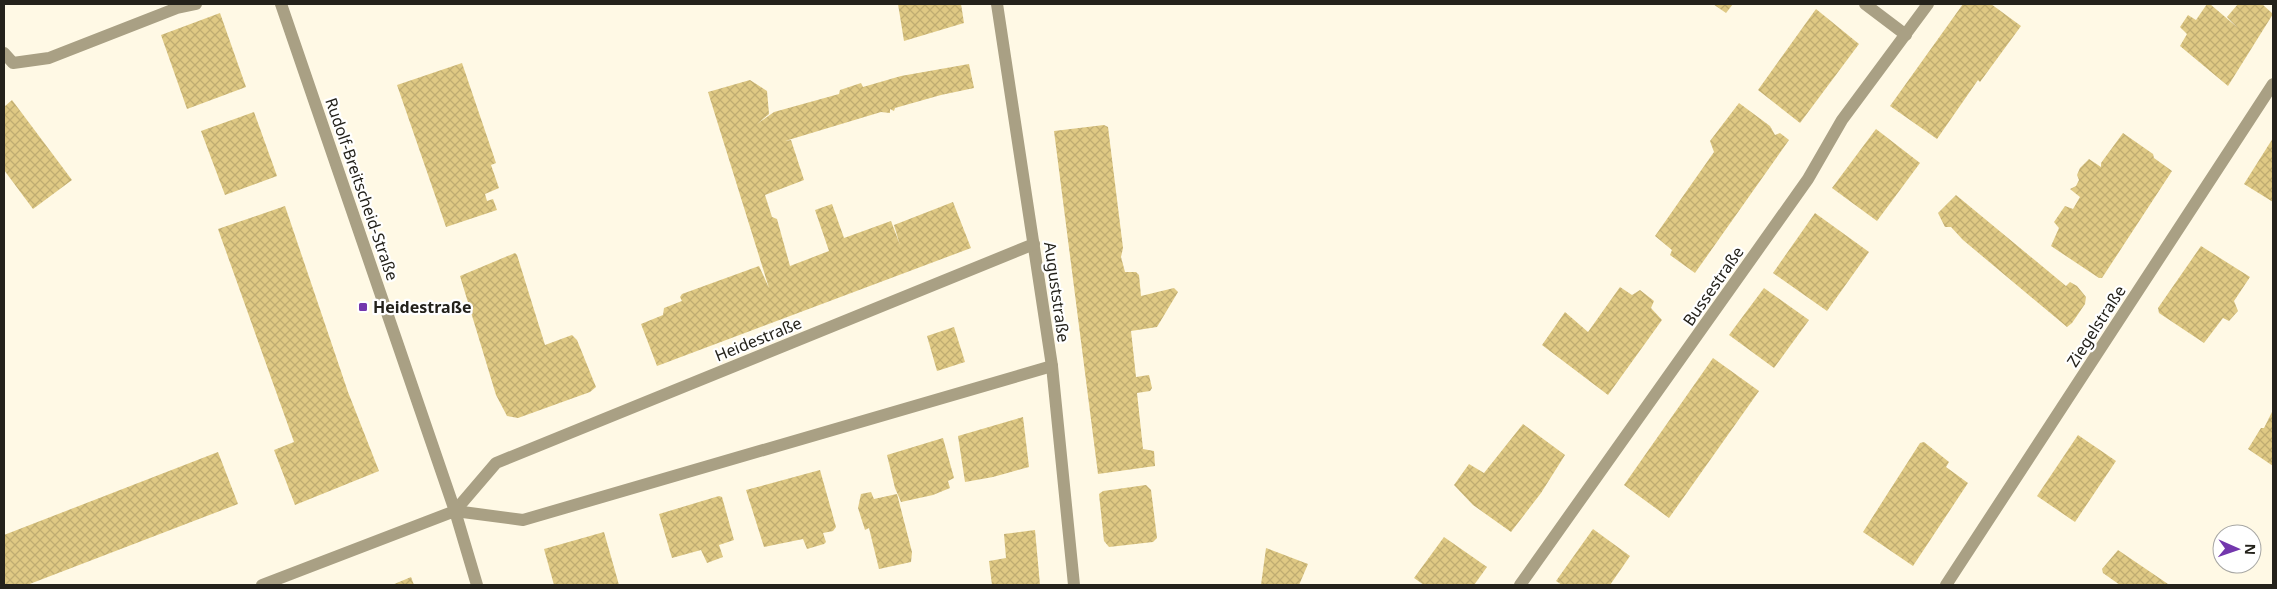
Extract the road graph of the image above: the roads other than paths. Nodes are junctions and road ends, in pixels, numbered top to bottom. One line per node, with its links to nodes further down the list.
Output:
1 (196, 4): 7 (street)
2 (281, 4): 11 (street, Rudolf-Breitscheid-Straße)
3 (997, 4): 9 (street, Auguststraße)
4 (1865, 4): 6 (street)
5 (1928, 4): 6 (street, Bussestraße)
6 (1906, 35): 15 (street, Bussestraße)
7 (4, 53)
8 (2273, 84): 16 (street, Ziegelstraße)
9 (1034, 244): 10 (street, Auguststraße); 11 (street, Heidestraße)
10 (1052, 366): 11 (street, Heidestraße); 14 (street, Auguststraße)
11 (455, 511): 12 (street, Heidestraße); 13 (street, Rudolf-Breitscheid-Straße)
12 (262, 585)
13 (477, 585)
14 (1074, 585)
15 (1520, 585)
16 (1946, 585)

